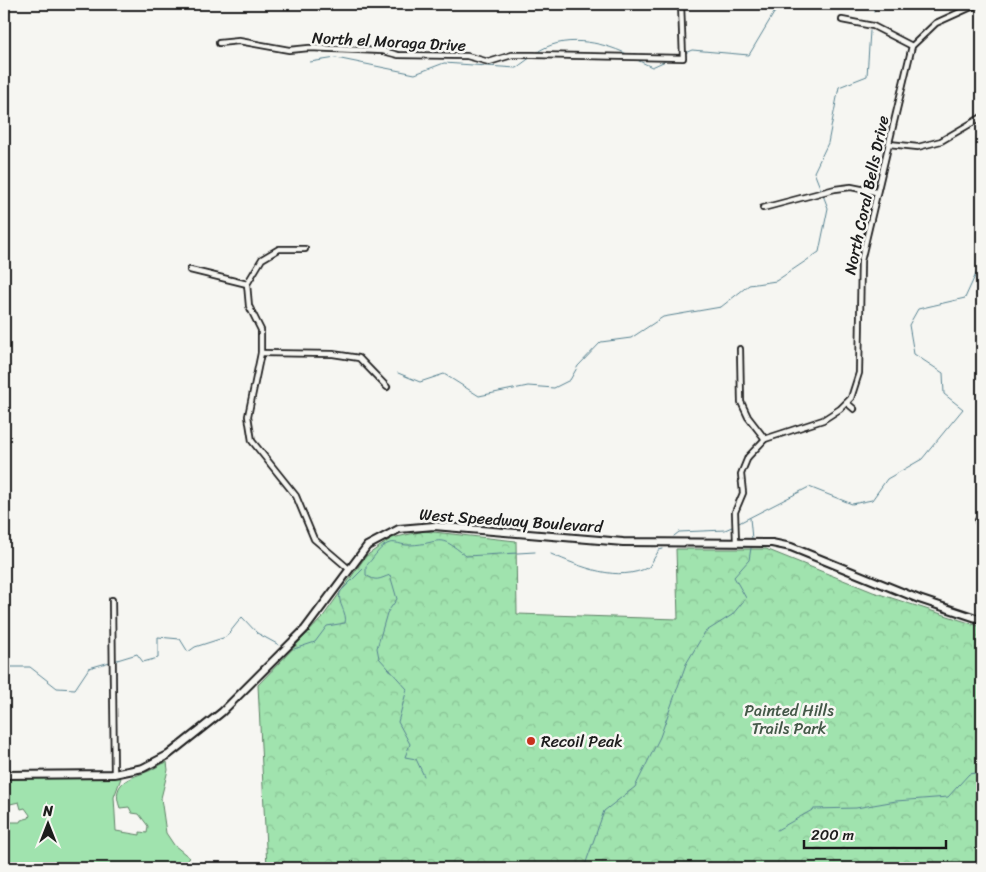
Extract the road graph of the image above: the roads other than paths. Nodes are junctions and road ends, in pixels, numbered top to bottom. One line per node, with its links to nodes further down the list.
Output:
1 (681, 4): 4 (street, North el Moraga Drive)
2 (978, 4): 5 (street)
3 (842, 20): 5 (street)
4 (219, 43)
5 (912, 46): 7 (street, North Coral Bells Drive)
6 (982, 117): 7 (street)
7 (890, 144): 8 (street, North Coral Bells Drive)
8 (876, 192): 9 (street); 16 (street, North Coral Bells Drive)
9 (762, 208)
10 (305, 249): 12 (street)
11 (190, 270): 12 (street)
12 (247, 284): 14 (street)
13 (740, 349): 18 (street)
14 (261, 353): 15 (street); 22 (street)
15 (387, 387)
16 (847, 403): 17 (street); 18 (street)
17 (854, 410)
18 (765, 439): 21 (street)
19 (982, 516): 20 (street)
20 (982, 529)
21 (736, 542): 22 (main road, West Speedway Boulevard); 24 (main road, West Speedway Boulevard)
22 (349, 569): 26 (main road, West Speedway Boulevard)
23 (112, 600): 26 (street)
24 (982, 620)
25 (4, 774): 26 (main road, West Speedway Boulevard)
26 (114, 774)

